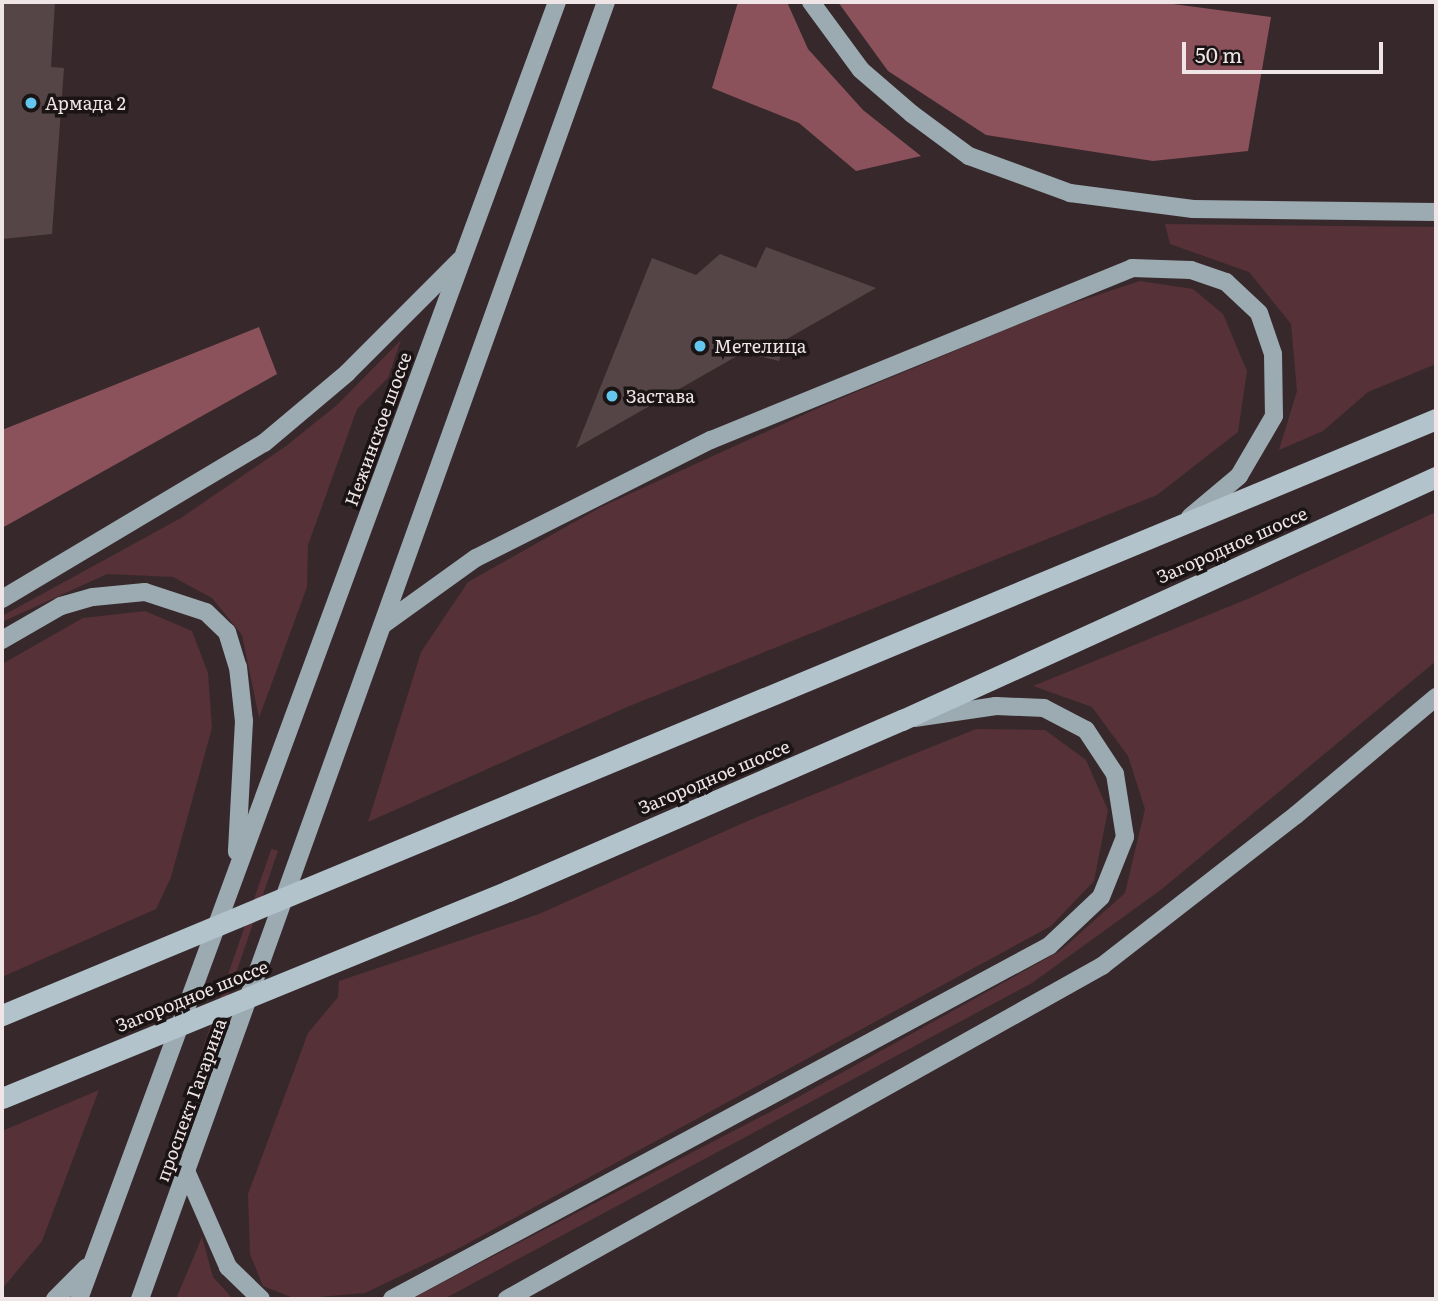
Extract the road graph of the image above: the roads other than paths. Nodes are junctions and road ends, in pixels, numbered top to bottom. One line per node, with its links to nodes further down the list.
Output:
1 (557, 2): 5 (main road, Нежинское шоссе)
2 (606, 2): 10 (main road)
3 (811, 2): 4 (main road)
4 (1436, 212)
5 (465, 255): 9 (main road); 14 (main road, Нежинское шоссе)
6 (1436, 419): 8 (highway, Загородное шоссе)
7 (1436, 477): 13 (highway, Загородное шоссе)
8 (1173, 531): 10 (main road); 15 (highway, Загородное шоссе)
9 (2, 599)
10 (384, 624): 17 (main road, проспект Гагарина)
11 (2, 640): 14 (main road)
12 (1436, 697): 24 (main road)
13 (902, 720): 16 (highway, Загородное шоссе); 23 (main road)
14 (236, 869): 18 (main road)
15 (2, 1015)
16 (2, 1098)
17 (187, 1172): 21 (main road, проспект Гагарина); 22 (main road)
18 (92, 1262): 19 (main road); 20 (main road)
19 (55, 1299)
20 (79, 1299)
21 (139, 1299)
22 (261, 1299)
23 (392, 1299)
24 (507, 1299)

